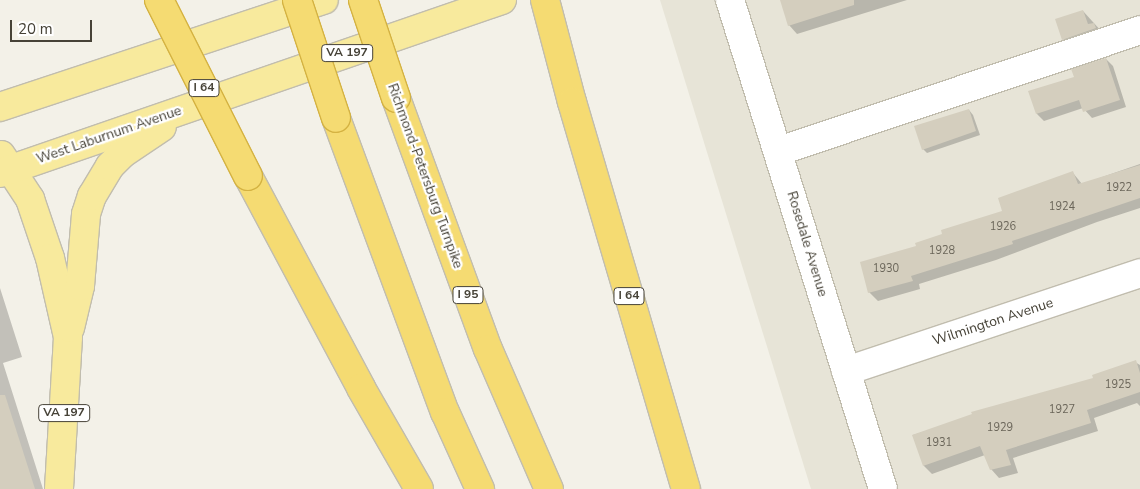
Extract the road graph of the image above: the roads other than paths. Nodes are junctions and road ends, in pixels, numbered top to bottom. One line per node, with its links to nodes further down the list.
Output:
1 (159, 0): 17 (highway, I 64, bridge)
2 (297, 0): 18 (highway, bridge)
3 (324, 0): 9 (main road)
4 (363, 0): 19 (highway, Richmond-Petersburg Turnpike / I 95, bridge)
5 (502, 0): 10 (main road, West Laburnum Avenue / VA 197)
6 (545, 0): 20 (highway, I 64)
7 (730, 0): 11 (street, Rosedale Avenue)
8 (1140, 30): 11 (street)
9 (0, 107)
10 (192, 107): 12 (main road, West Laburnum Avenue); 14 (main road, VA 197)
11 (779, 151): 15 (street, Rosedale Avenue)
12 (4, 166): 14 (main road)
13 (1140, 274): 15 (street, Wilmington Avenue)
14 (68, 337): 16 (main road, VA 197)
15 (846, 371): 21 (street, Rosedale Avenue)
16 (59, 489)
17 (419, 489)
18 (480, 489)
19 (549, 489)
20 (686, 489)
21 (883, 489)

